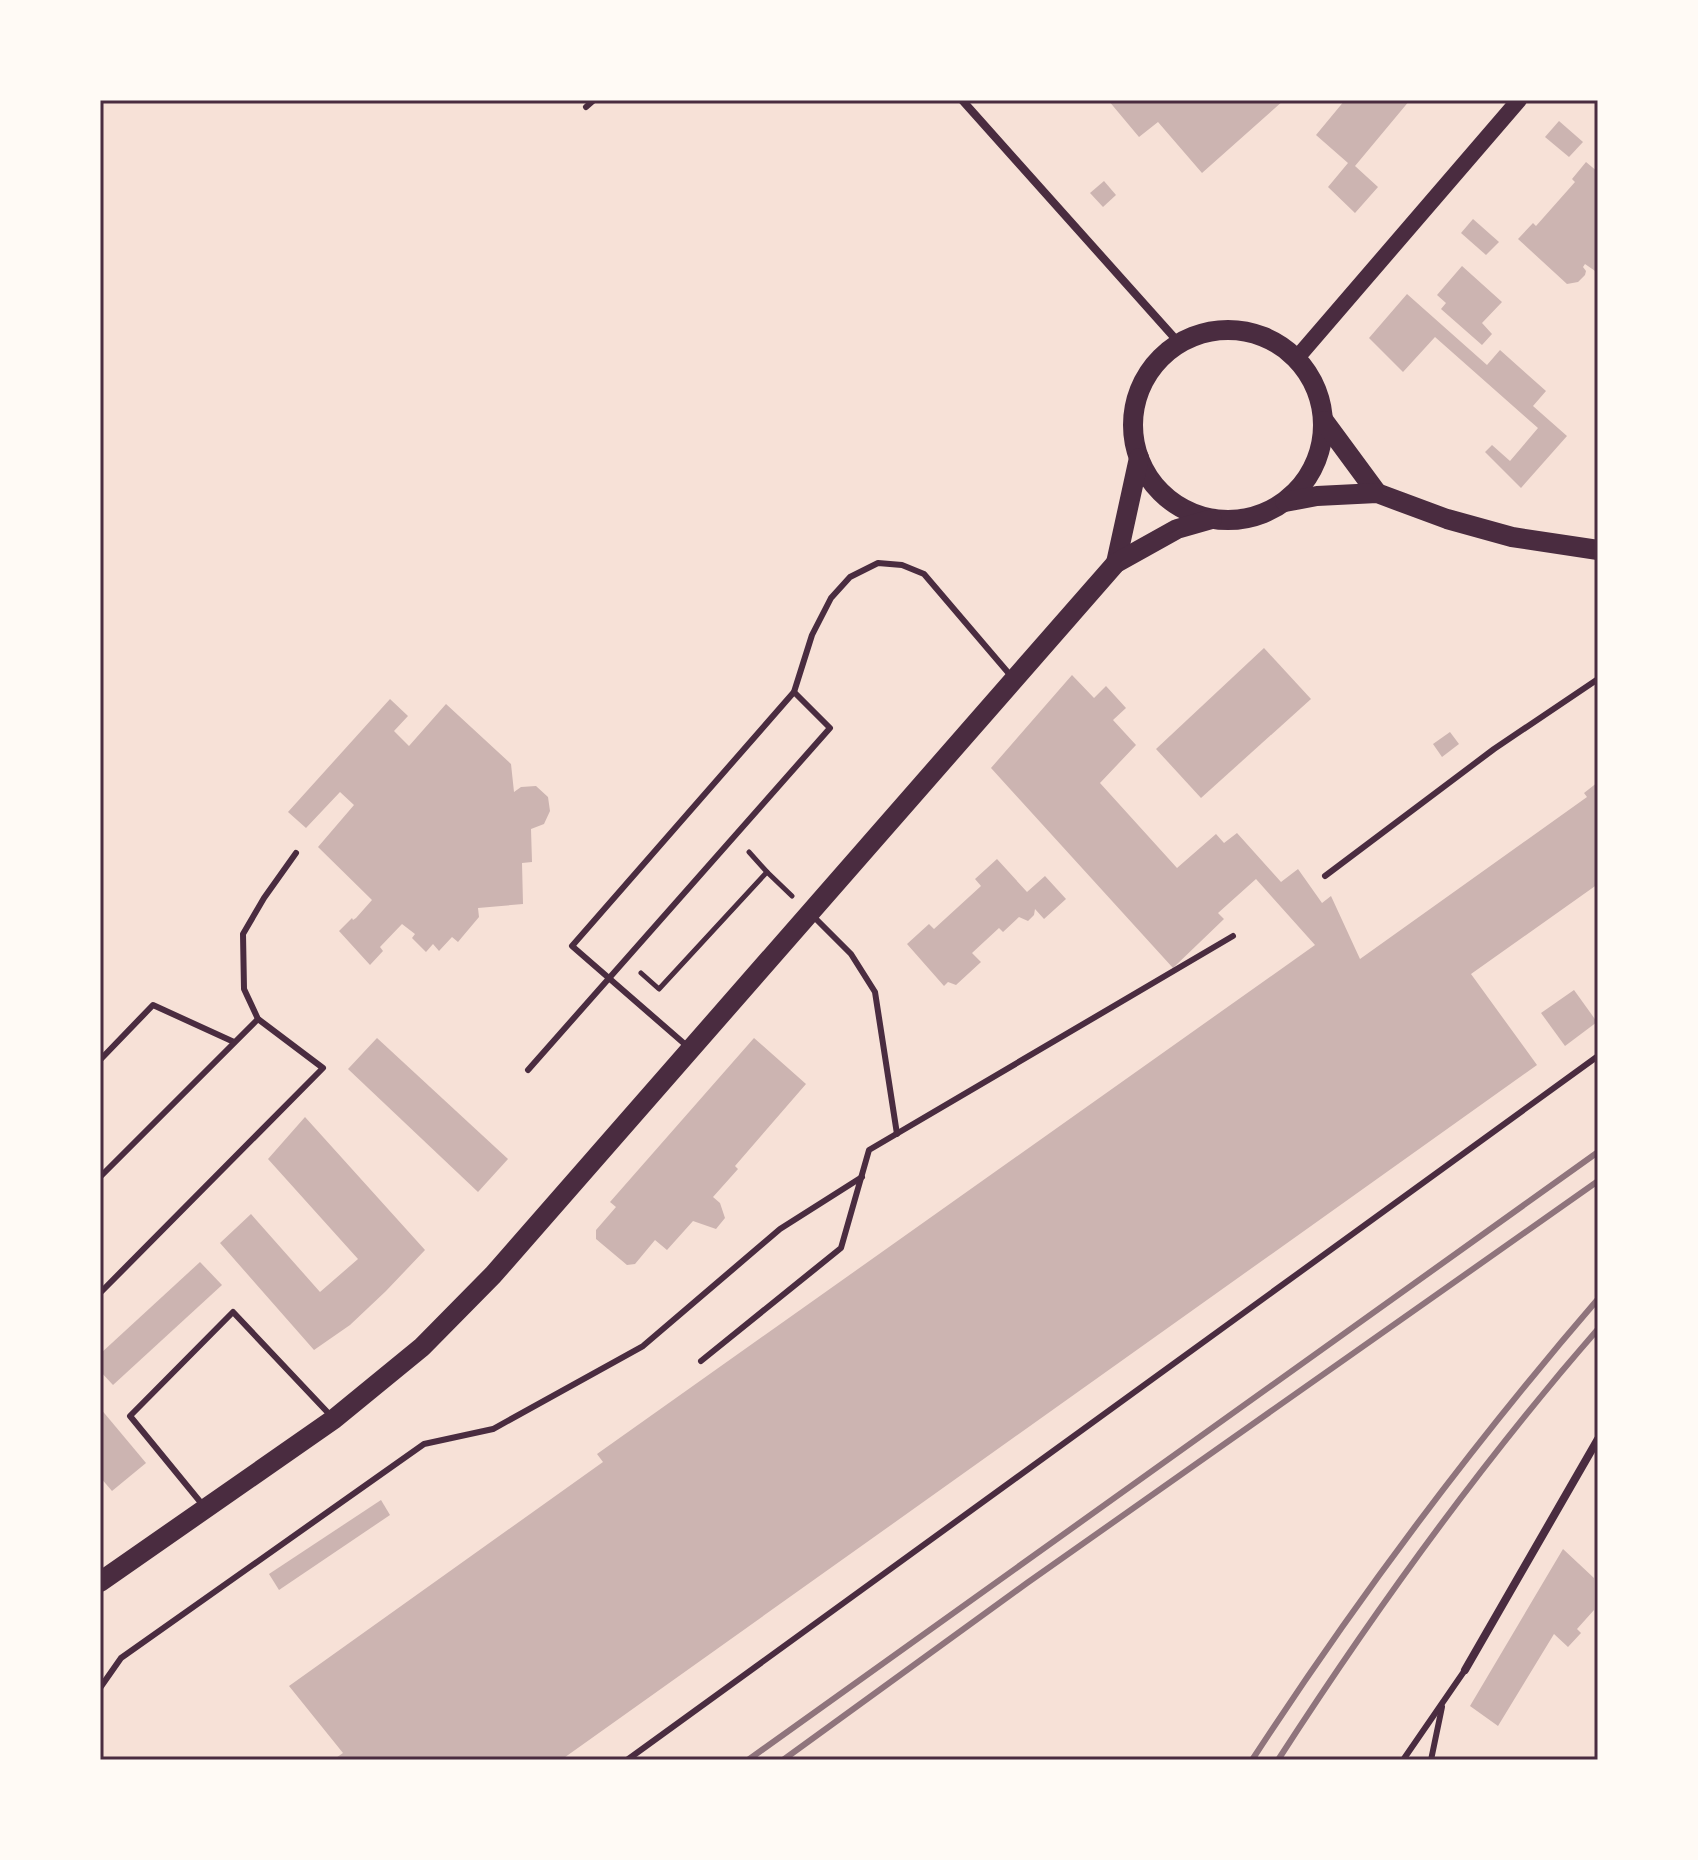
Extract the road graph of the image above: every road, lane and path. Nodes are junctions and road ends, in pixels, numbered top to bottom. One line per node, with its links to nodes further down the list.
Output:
1 (594, 100): 4 (lane)
2 (962, 100): 5 (street)
3 (1519, 100): 6 (main road)
4 (586, 107)
5 (1180, 344): 6 (main road); 8 (main road)
6 (1296, 359): 7 (main road)
7 (1324, 421): 9 (main road); 10 (main road)
8 (1139, 458): 11 (main road); 13 (main road)
9 (1377, 493): 10 (main road); 12 (main road)
10 (1285, 502): 11 (main road)
11 (1212, 519): 13 (main road)
12 (1598, 550)
13 (1116, 563): 14 (main road)
14 (1013, 679): 16 (lane); 21 (main road)
15 (1598, 679): 18 (lane)
16 (794, 692): 23 (lane); 24 (lane)
17 (296, 853): 25 (lane)
18 (1325, 876)
19 (792, 896): 20 (path); 21 (path); 23 (path)
20 (782, 907)
21 (809, 912): 27 (main road); 31 (lane)
22 (1233, 936): 31 (lane)
23 (624, 959): 24 (lane)
24 (607, 979): 27 (lane); 30 (lane)
25 (258, 1019): 26 (lane); 34 (lane)
26 (234, 1042): 29 (lane); 32 (lane)
27 (690, 1049): 36 (main road)
28 (1598, 1056): 43 (lane)
29 (100, 1060)
30 (528, 1070)
31 (897, 1134): 33 (lane)
32 (100, 1177)
33 (862, 1177): 35 (lane); 41 (lane)
34 (100, 1293)
35 (701, 1361)
36 (334, 1419): 38 (main road); 38 (lane)
37 (1598, 1439): 40 (street)
38 (205, 1509): 39 (main road)
39 (101, 1581)
40 (1465, 1670): 42 (lane)
41 (100, 1688)
42 (1442, 1703): 44 (lane); 45 (lane)
43 (627, 1760)
44 (1403, 1760)
45 (1431, 1760)

